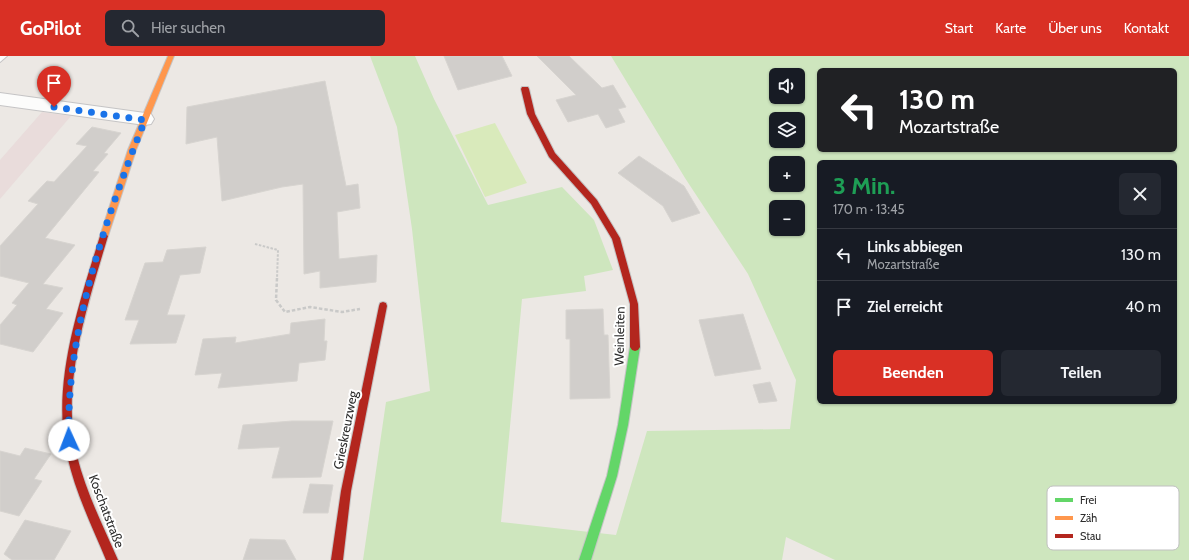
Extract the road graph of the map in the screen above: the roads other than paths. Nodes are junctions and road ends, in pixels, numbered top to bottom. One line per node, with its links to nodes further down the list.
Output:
1 (3, 56): 3 (lane)
2 (171, 56): 6 (street, Koschatstraße)
3 (0, 59)
4 (525, 89): 10 (street, Weinleiten)
5 (0, 99): 6 (street)
6 (145, 120): 8 (street, Koschatstraße)
7 (383, 306): 9 (street, Grieskreuzweg)
8 (112, 560)
9 (337, 560)
10 (585, 560)

